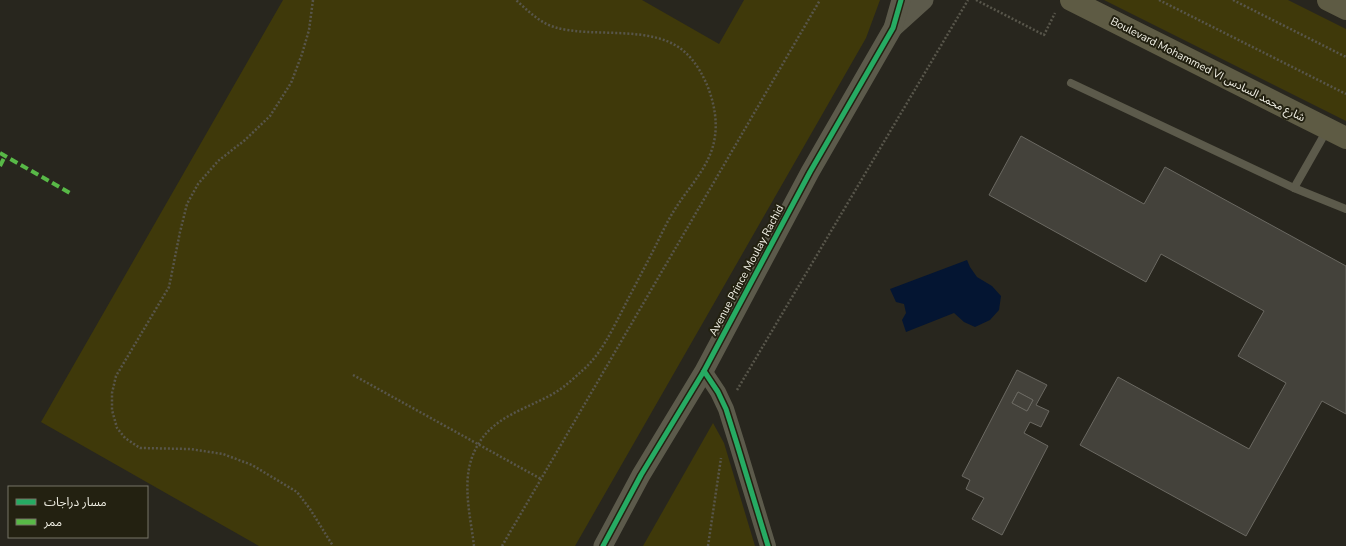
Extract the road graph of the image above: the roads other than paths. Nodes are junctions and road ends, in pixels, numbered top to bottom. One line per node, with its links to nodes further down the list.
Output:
1 (901, 0): 6 (street, Avenue Prince Moulay Rachid)
2 (924, 0): 6 (street, Avenue Prince Moulay Rachid)
3 (1328, 0): 5 (main road)
4 (1065, 3): 8 (main road, Boulevard Mohammed VI شارع محمد السادس)
5 (1346, 9)
6 (893, 28): 11 (street, Avenue Prince Moulay Rachid)
7 (1071, 83): 9 (lane)
8 (1337, 134): 9 (lane)
9 (1294, 188): 10 (lane)
10 (1346, 208)
11 (704, 371): 12 (street, Avenue Prince Moulay Rachid); 13 (street)
12 (603, 546)
13 (768, 546)

